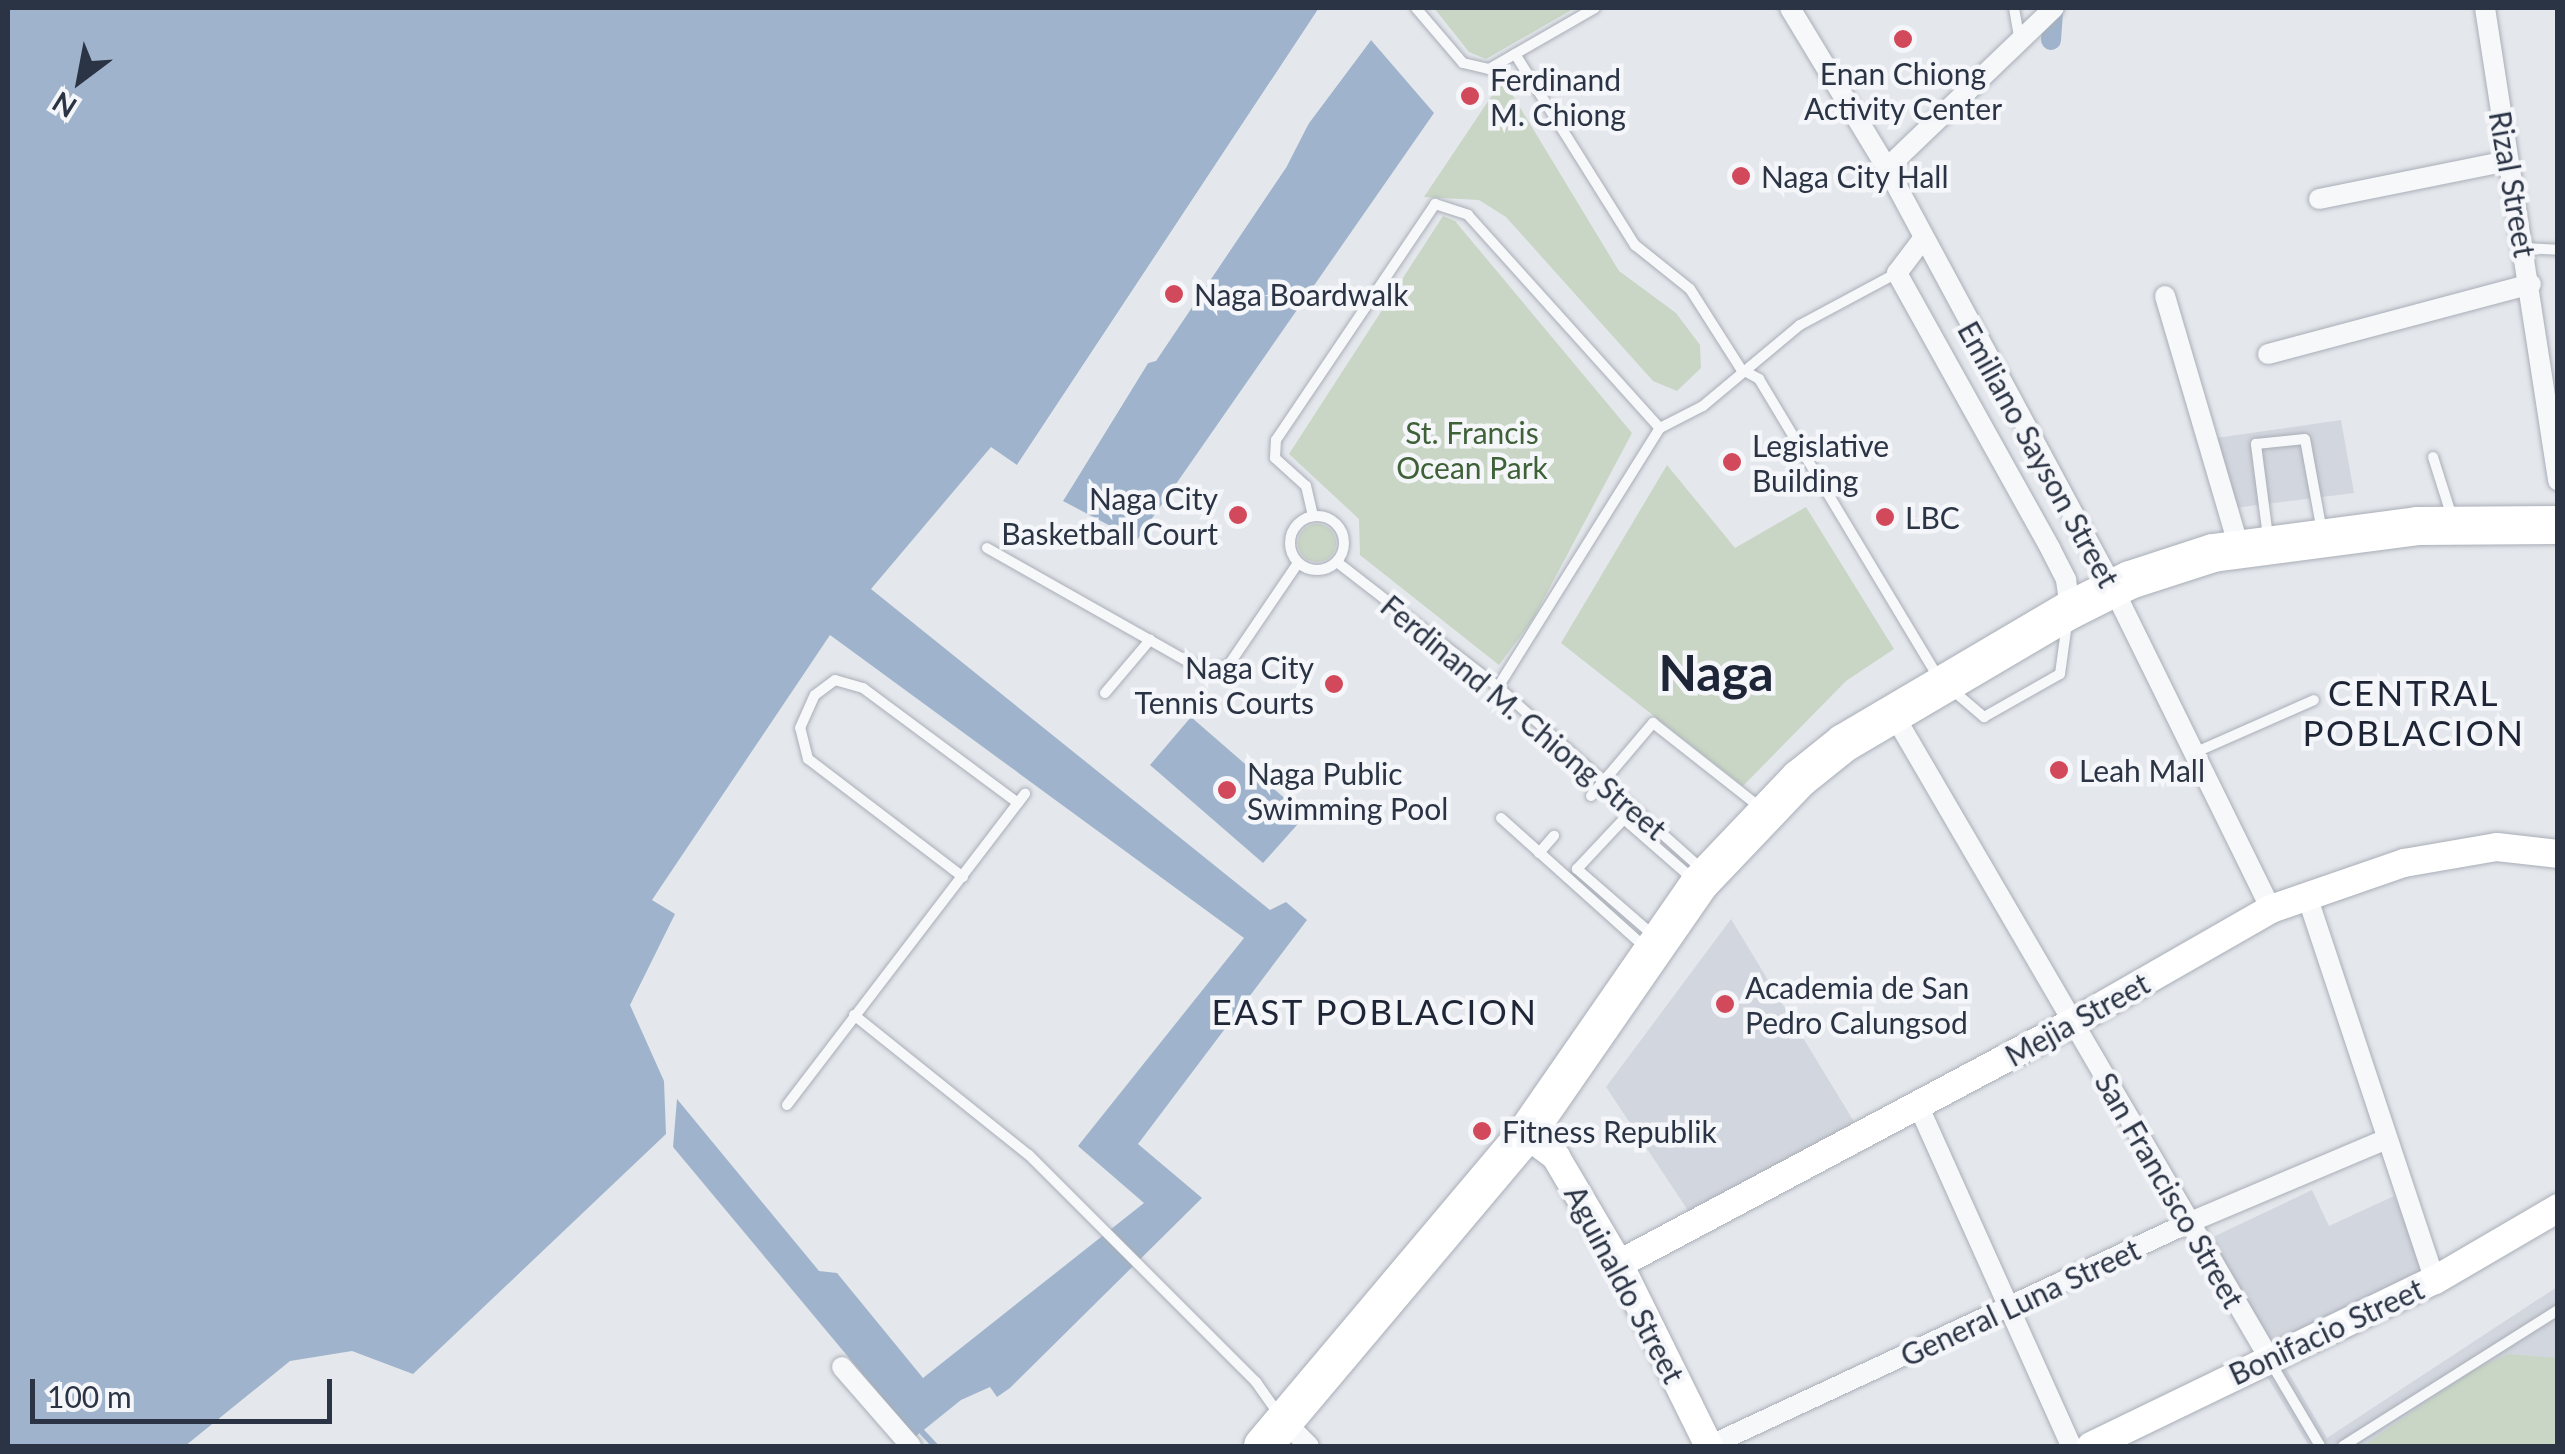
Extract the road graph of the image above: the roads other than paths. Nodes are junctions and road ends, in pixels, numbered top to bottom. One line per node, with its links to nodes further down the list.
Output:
1 (1416, 8): 8 (lane)
2 (1595, 8): 8 (lane)
3 (1790, 8): 10 (street, Emiliano Sayson Street)
4 (2014, 8): 7 (lane)
5 (2484, 8): 9 (street, Rizal Street)
6 (2046, 15): 7 (street)
7 (2018, 35): 10 (street)
8 (1515, 54): 19 (lane)
9 (2508, 162): 11 (street); 13 (street, Rizal Street)
10 (1887, 168): 12 (street, Emiliano Sayson Street)
11 (2318, 199)
12 (1922, 240): 15 (street); 31 (street, Emiliano Sayson Street)
13 (2523, 248): 14 (lane); 16 (street, Rizal Street)
14 (2558, 250)
15 (1897, 273): 19 (lane); 32 (street, Emiliano Sayson Street)
16 (2531, 284): 18 (street); 22 (street, Rizal Street)
17 (2165, 296): 27 (street)
18 (2268, 354)
19 (1741, 369): 20 (lane); 34 (lane)
20 (1660, 428): 23 (lane); 35 (lane)
21 (2433, 457): 25 (lane)
22 (2558, 480)
23 (1312, 516): 29 (lane); 30 (lane)
24 (2558, 525): 25 (highway)
25 (2454, 526): 26 (highway)
26 (2323, 536): 27 (highway); 27 (lane)
27 (2254, 546): 31 (highway)
28 (987, 548): 33 (lane)
29 (1337, 562): 30 (lane); 35 (lane, Ferdinand M. Chiong Street)
30 (1298, 563): 33 (lane)
31 (2113, 588): 32 (highway); 39 (street, Emiliano Sayson Street)
32 (2070, 610): 34 (highway); 34 (lane)
33 (1150, 640): 36 (lane)
34 (1941, 680): 38 (highway)
35 (1498, 687): 40 (lane, Ferdinand M. Chiong Street)
36 (1105, 692)
37 (2314, 700): 39 (lane)
38 (1891, 710): 42 (highway); 53 (street, San Francisco Street)
39 (2194, 753): 50 (street, Emiliano Sayson Street)
40 (1606, 780): 41 (lane); 42 (lane); 48 (lane, Ferdinand M. Chiong Street)
41 (1591, 796)
42 (1765, 812): 48 (highway)
43 (1501, 818): 45 (lane)
44 (1554, 836): 45 (lane)
45 (1539, 852): 51 (lane)
46 (2558, 854): 49 (street, Mejia Street)
47 (963, 877): 47 (lane); 52 (lane)
48 (1703, 879): 51 (highway); 51 (lane)
49 (2307, 896): 50 (street, Mejia Street); 57 (street)
50 (2271, 909): 53 (street, Mejia Street)
51 (1656, 946): 56 (highway)
52 (854, 1015): 54 (lane); 66 (lane)
53 (2072, 1024): 55 (street, Mejia Street); 59 (street, San Francisco Street)
54 (788, 1105)
55 (1918, 1105): 60 (street, Mejia Street); 62 (street)
56 (1526, 1134): 60 (street, Aguinaldo Street); 66 (highway)
57 (2387, 1139): 59 (street, General Luna Street); 61 (street)
58 (2558, 1208): 61 (street, Bonifacio Street)
59 (2188, 1223): 62 (street, General Luna Street); 64 (street, San Francisco Street)
60 (1619, 1264): 68 (street, Aguinaldo Street)
61 (2435, 1280): 64 (street, Bonifacio Street)
62 (2009, 1308): 68 (street, General Luna Street); 69 (street)
63 (2558, 1310): 72 (lane)
64 (2269, 1358): 70 (street, Bonifacio Street); 71 (lane)
65 (842, 1367): 67 (street)
66 (1285, 1438)
67 (910, 1446)
68 (1709, 1446)
69 (2071, 1446)
70 (2090, 1446)
71 (2320, 1446)
72 (2343, 1446)

